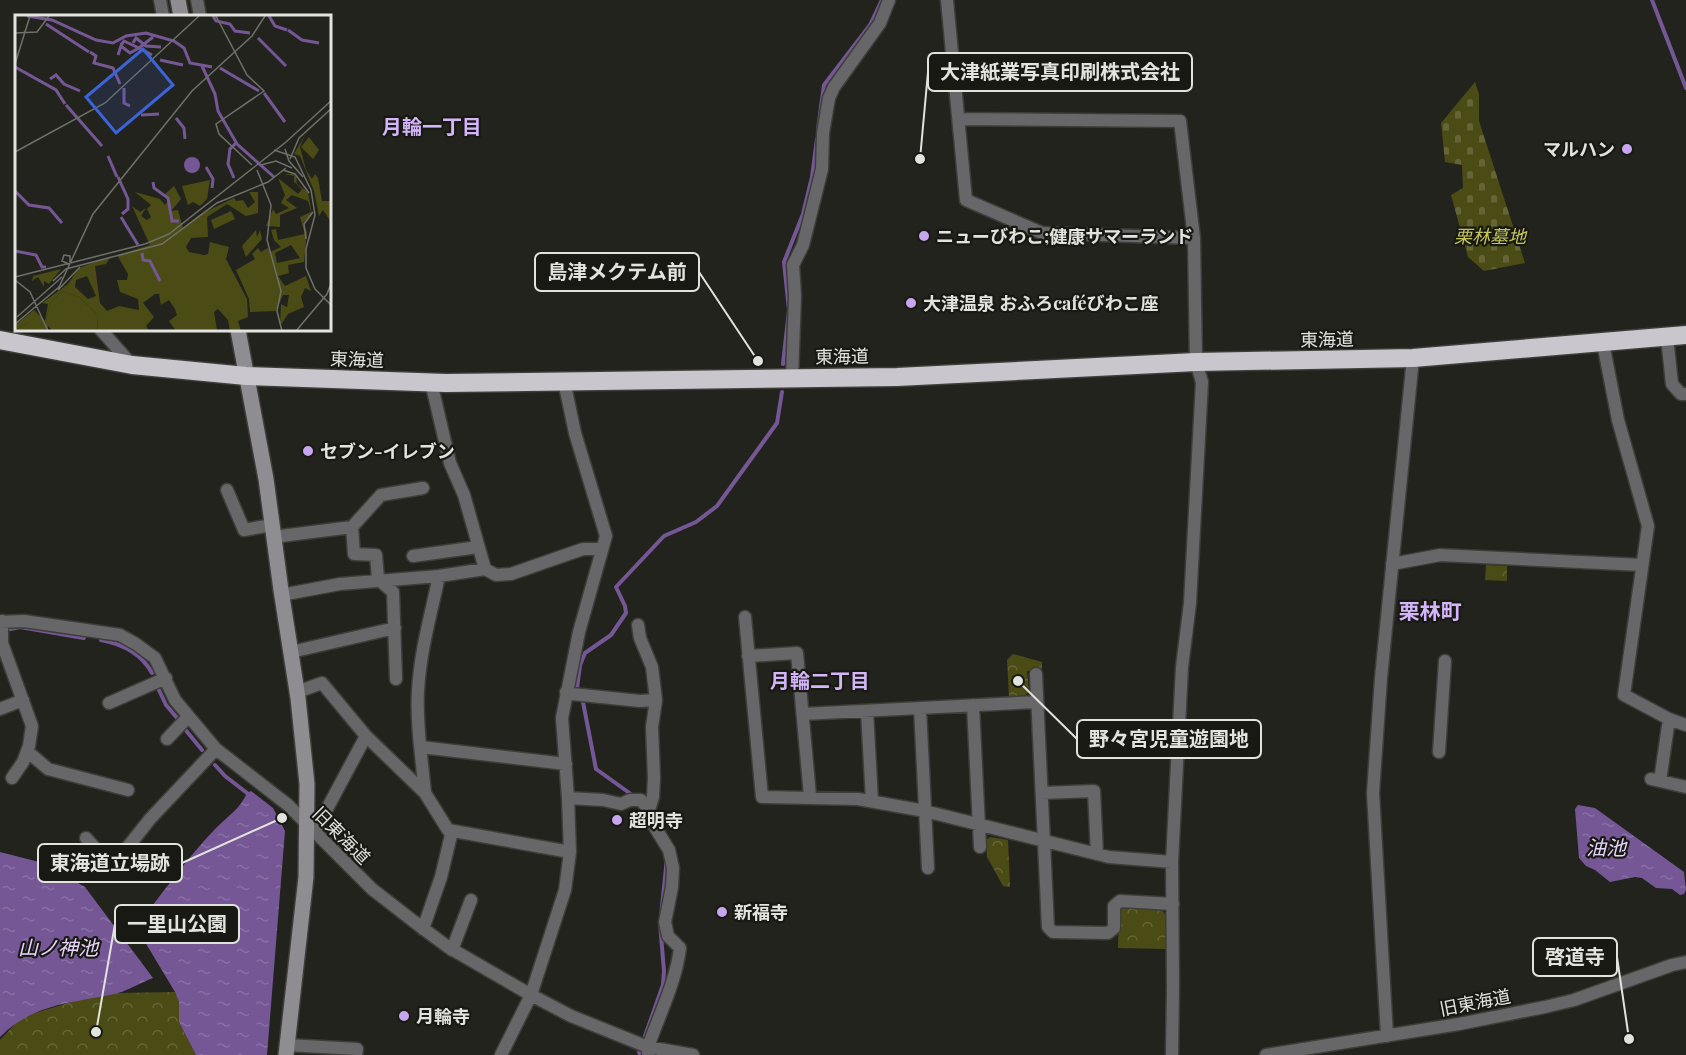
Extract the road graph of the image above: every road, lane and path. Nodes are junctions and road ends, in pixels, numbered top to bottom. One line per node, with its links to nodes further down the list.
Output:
1 (160, 0): 6 (street)
2 (178, 0): 7 (street)
3 (197, 0): 8 (street)
4 (889, 0): 21 (street)
5 (947, 0): 9 (street)
6 (164, 15)
7 (181, 15)
8 (200, 15)
9 (959, 119): 10 (street); 10 (street)
10 (1194, 238): 18 (street)
11 (103, 332): 19 (street)
12 (238, 332): 20 (street)
13 (1686, 335): 14 (highway, 東海道)
14 (1667, 337): 16 (highway, 東海道); 24 (street)
15 (0, 340): 19 (highway, 東海道)
16 (1603, 343): 17 (highway, 東海道); 33 (street)
17 (1413, 358): 18 (highway, 東海道); 32 (street)
18 (1196, 362): 21 (highway, 東海道); 87 (street)
19 (132, 365): 20 (highway, 東海道)
20 (246, 376): 23 (highway, 東海道); 28 (street)
21 (792, 378): 22 (highway, 東海道)
22 (564, 381): 23 (highway, 東海道); 30 (street)
23 (431, 382): 29 (street)
24 (1686, 394)
25 (423, 488): 27 (street)
26 (227, 490): 28 (street)
27 (352, 527): 28 (street); 36 (street)
28 (273, 531): 37 (street)
29 (478, 547): 31 (street); 34 (street)
30 (601, 549): 34 (street); 49 (street)
31 (413, 556)
32 (1392, 564): 33 (street); 95 (street)
33 (1642, 565): 60 (street)
34 (485, 569): 35 (street)
35 (439, 576): 36 (street); 64 (street)
36 (380, 581): 37 (street); 41 (street)
37 (282, 595): 42 (street)
38 (745, 617): 43 (street)
39 (1, 621): 46 (street, 旧東海道); 50 (street)
40 (638, 625): 51 (street)
41 (395, 628): 42 (street); 47 (street)
42 (291, 652): 48 (street)
43 (748, 656): 58 (street); 74 (street)
44 (1444, 661): 67 (street)
45 (1036, 674): 52 (street)
46 (166, 678): 53 (street); 59 (street, 旧東海道)
47 (396, 680)
48 (297, 692): 62 (street); 80 (street)
49 (569, 693): 51 (street); 68 (street)
50 (24, 699): 56 (street); 66 (street)
51 (656, 700): 77 (street)
52 (1037, 702): 54 (street); 73 (street)
53 (109, 703)
54 (974, 705): 55 (street); 79 (street)
55 (920, 708): 57 (street); 78 (street)
56 (0, 709)
57 (867, 711): 58 (street); 76 (street)
58 (803, 714): 74 (street)
59 (188, 717): 63 (street); 65 (street, 旧東海道)
60 (1669, 719): 61 (street); 70 (street)
61 (1686, 725)
62 (366, 736): 72 (street); 80 (street)
63 (167, 739)
64 (421, 747): 68 (street); 72 (street)
65 (216, 749): 80 (street, 旧東海道); 82 (street)
66 (27, 751): 69 (street); 71 (street)
67 (1439, 752)
68 (566, 764): 75 (street)
69 (12, 778)
70 (1686, 787)
71 (128, 790)
72 (425, 793): 81 (street)
73 (1042, 793): 83 (street); 86 (street)
74 (810, 796): 76 (street)
75 (568, 798): 77 (street); 85 (street)
76 (872, 801): 78 (street)
77 (649, 810): 97 (street)
78 (925, 811): 79 (street); 88 (street)
79 (979, 824): 83 (street); 84 (street)
80 (311, 830): 91 (street, 旧東海道); 96 (street)
81 (452, 831): 85 (street); 91 (street)
82 (86, 838)
83 (1044, 840): 86 (street); 90 (street)
84 (980, 847)
85 (570, 852): 94 (street)
86 (1097, 854): 87 (street)
87 (1173, 862): 90 (street)
88 (928, 868)
89 (471, 900): 92 (street)
90 (1173, 904): 101 (street)
91 (423, 929): 92 (street, 旧東海道)
92 (452, 950): 94 (street, 旧東海道)
93 (1686, 962): 95 (street, 旧東海道)
94 (531, 995): 97 (street, 旧東海道); 99 (street)
95 (1387, 1036): 102 (street, 旧東海道)
96 (286, 1050): 98 (street)
97 (648, 1051): 100 (street, 旧東海道)
98 (356, 1055)
99 (501, 1055)
100 (693, 1055)
101 (1172, 1055)
102 (1266, 1055)

